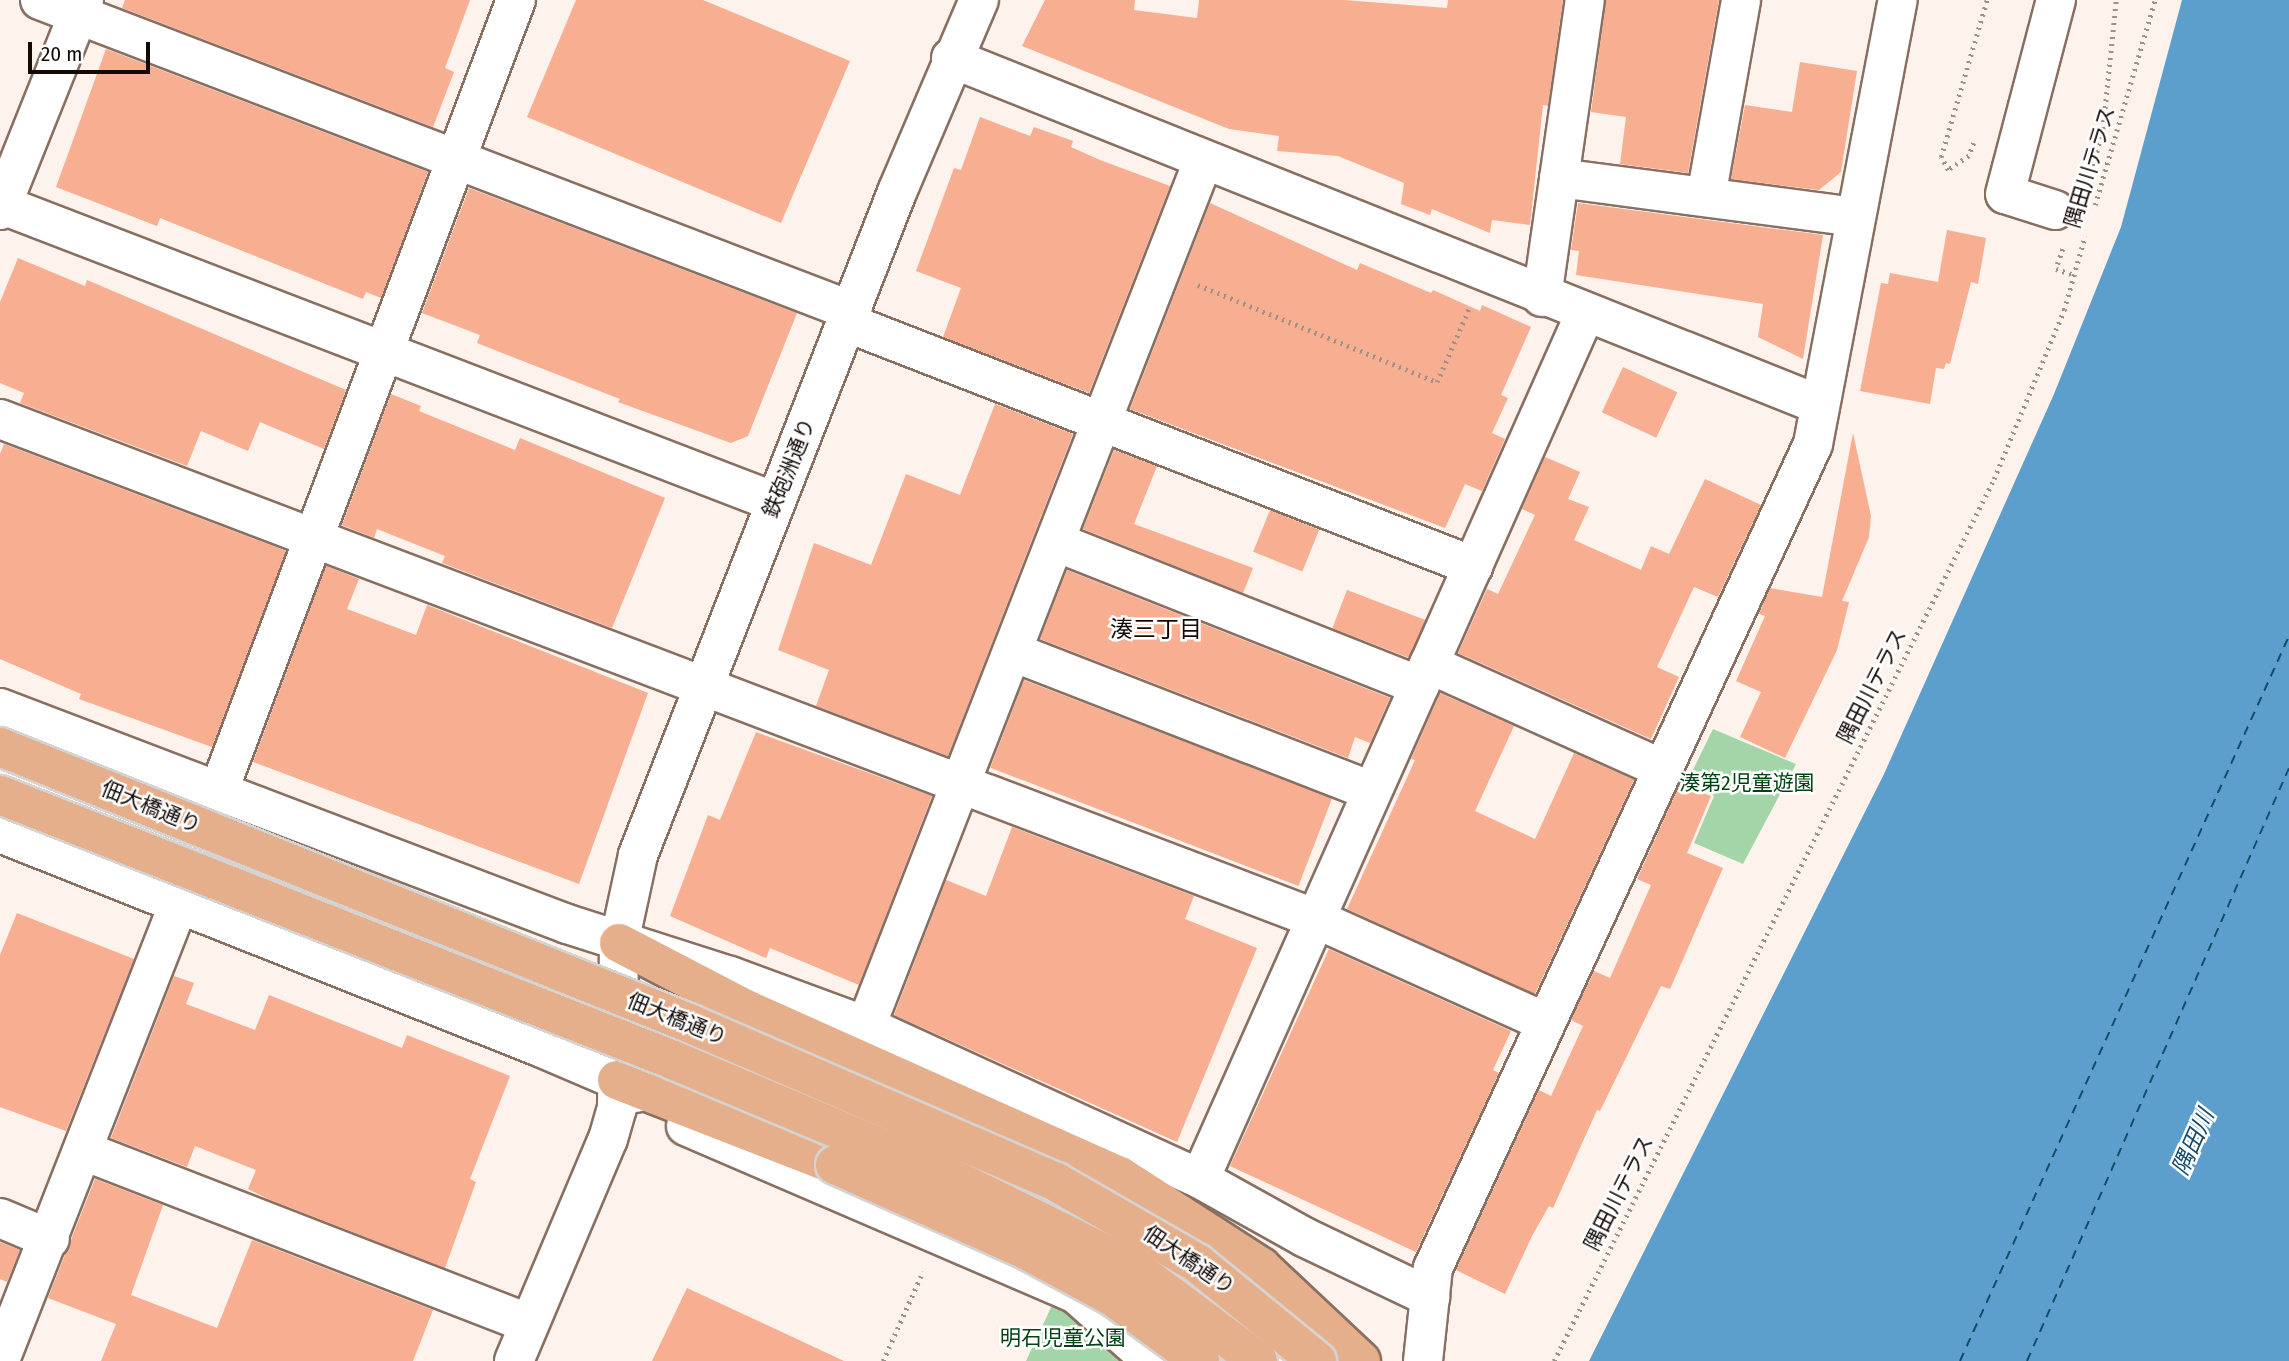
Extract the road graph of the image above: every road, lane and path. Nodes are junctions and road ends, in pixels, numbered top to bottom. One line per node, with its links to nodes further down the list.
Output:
1 (40, 0): 11 (street)
2 (516, 0): 14 (street)
3 (1586, 0): 16 (street)
4 (1741, 0): 17 (street)
5 (1898, 0): 20 (street)
6 (1987, 0): 13 (path)
7 (2056, 0): 21 (street)
8 (2116, 0): 21 (path, 隅田川テラス)
9 (2155, 0): 19 (path, 隅田川テラス)
10 (968, 3): 12 (street, 鉄砲洲通り)
11 (81, 7): 14 (street); 18 (street)
12 (951, 58): 15 (street); 27 (street, 鉄砲洲通り)
13 (1978, 130)
14 (456, 160): 27 (street); 28 (street)
15 (1203, 161): 22 (street); 23 (street)
16 (1559, 178): 17 (street); 25 (street)
17 (1706, 197): 20 (street)
18 (1, 206): 28 (street)
19 (2093, 210)
20 (1856, 217): 29 (street)
21 (2072, 219): 24 (path, 隅田川テラス); 24 (path)
22 (1161, 271): 23 (path); 31 (street)
23 (1484, 273): 25 (street)
24 (2074, 275): 69 (path, 隅田川テラス)
25 (1542, 296): 26 (street)
26 (1585, 314): 29 (street); 35 (street)
27 (850, 317): 31 (street); 32 (street, 鉄砲洲通り)
28 (384, 351): 32 (street); 33 (street)
29 (1820, 405): 41 (street)
30 (0, 419): 33 (street)
31 (1103, 422): 34 (street); 35 (street)
32 (775, 502): 38 (street, 鉄砲洲通り)
33 (314, 539): 38 (street); 43 (street)
34 (1056, 542): 36 (street); 37 (street)
35 (1473, 566): 37 (street)
36 (1013, 652): 42 (street); 44 (street)
37 (1424, 675): 41 (street); 44 (street)
38 (702, 687): 42 (street); 49 (street, 鉄砲洲通り)
39 (0, 708): 43 (street)
40 (0, 747): 66 (main road, 佃大橋通り, bridge)
41 (1662, 769): 50 (street)
42 (960, 786): 48 (street); 51 (street)
43 (219, 790): 49 (street)
44 (1373, 791): 48 (street)
45 (0, 794): 65 (main road, 佃大橋通り, bridge)
46 (0, 833): 47 (street)
47 (179, 904): 52 (street); 53 (street)
48 (1316, 919): 50 (street); 54 (street)
49 (619, 943): 51 (main road); 52 (street, 鉄砲洲通り)
50 (1545, 1023): 58 (street)
51 (868, 1044): 54 (street); 67 (main road)
52 (618, 1080): 59 (street, 鉄砲洲通り); 63 (street); 64 (main road, bridge)
53 (83, 1151): 56 (street); 59 (street)
54 (1200, 1179): 58 (street)
55 (0, 1218): 56 (street)
56 (50, 1239): 60 (street)
57 (924, 1267): 62 (path)
58 (1430, 1297): 68 (street)
59 (529, 1324): 61 (street, 鉄砲洲通り)
60 (2, 1360)
61 (514, 1361)
62 (883, 1361)
63 (1152, 1361)
64 (1200, 1361)
65 (1258, 1361)
66 (1317, 1361)
67 (1361, 1361)
68 (1423, 1361)
69 (1554, 1361)

